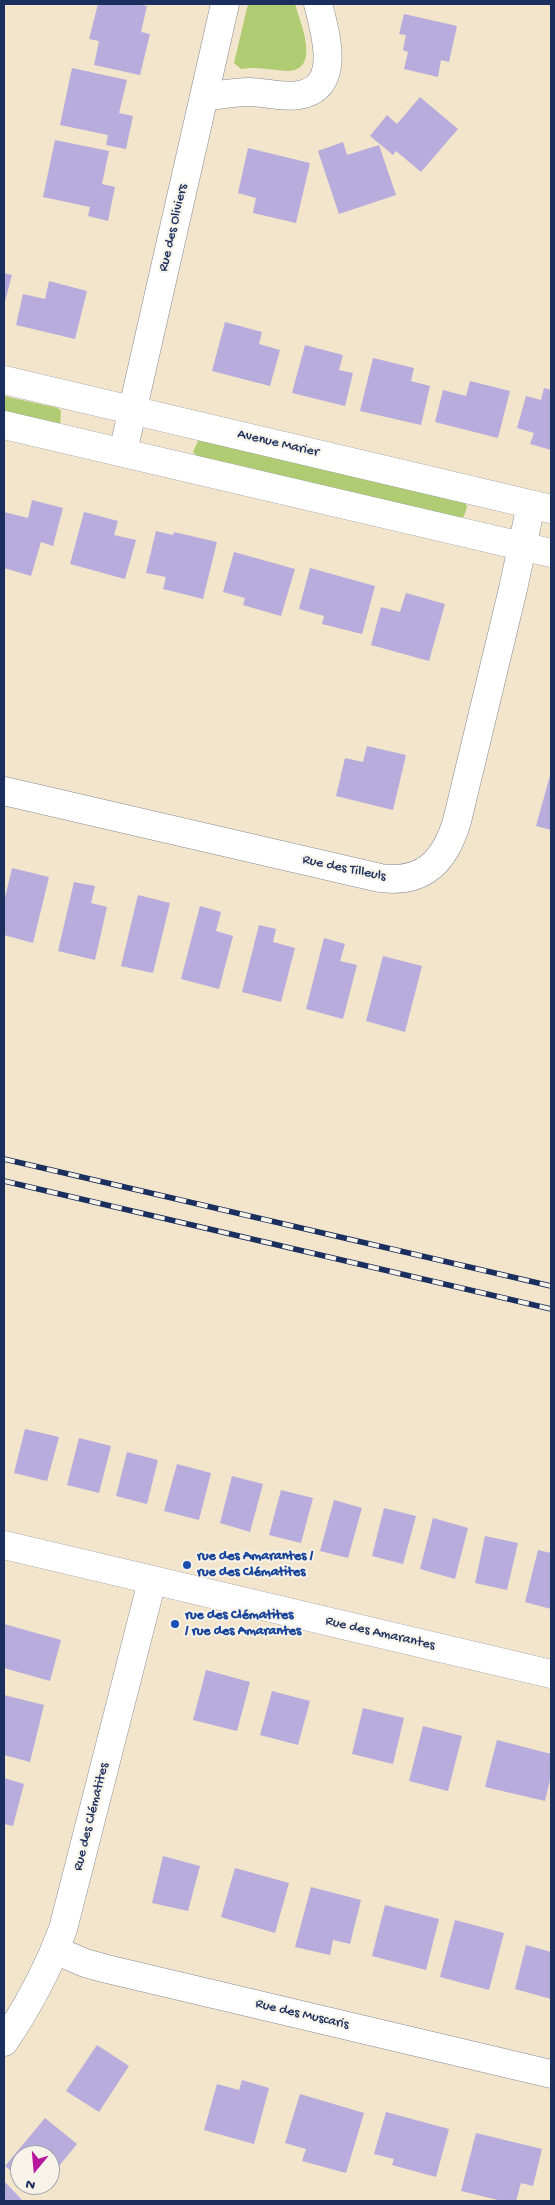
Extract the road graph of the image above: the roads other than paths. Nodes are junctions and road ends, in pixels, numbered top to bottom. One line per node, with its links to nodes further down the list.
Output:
1 (225, 4): 3 (street, Rue des Oliviers)
2 (318, 4): 3 (street)
3 (204, 97): 5 (street, Rue des Oliviers)
4 (4, 380): 5 (street, Avenue Marier)
5 (132, 409): 7 (street, Rue des Oliviers); 8 (street, Avenue Marier)
6 (4, 425): 7 (street)
7 (122, 452): 9 (street)
8 (541, 507): 9 (street, Rue des Tilleuls)
9 (522, 548): 10 (street); 11 (street, Rue des Tilleuls)
10 (551, 553)
11 (4, 791)
12 (4, 1545): 13 (street, Rue des Amarantes)
13 (152, 1581): 14 (street, Rue des Amarantes); 15 (street, Rue des Clématites)
14 (551, 1674)
15 (55, 1950): 16 (street, Rue des Clématites); 17 (street, Rue des Muscaris)
16 (4, 2042)
17 (551, 2074)

